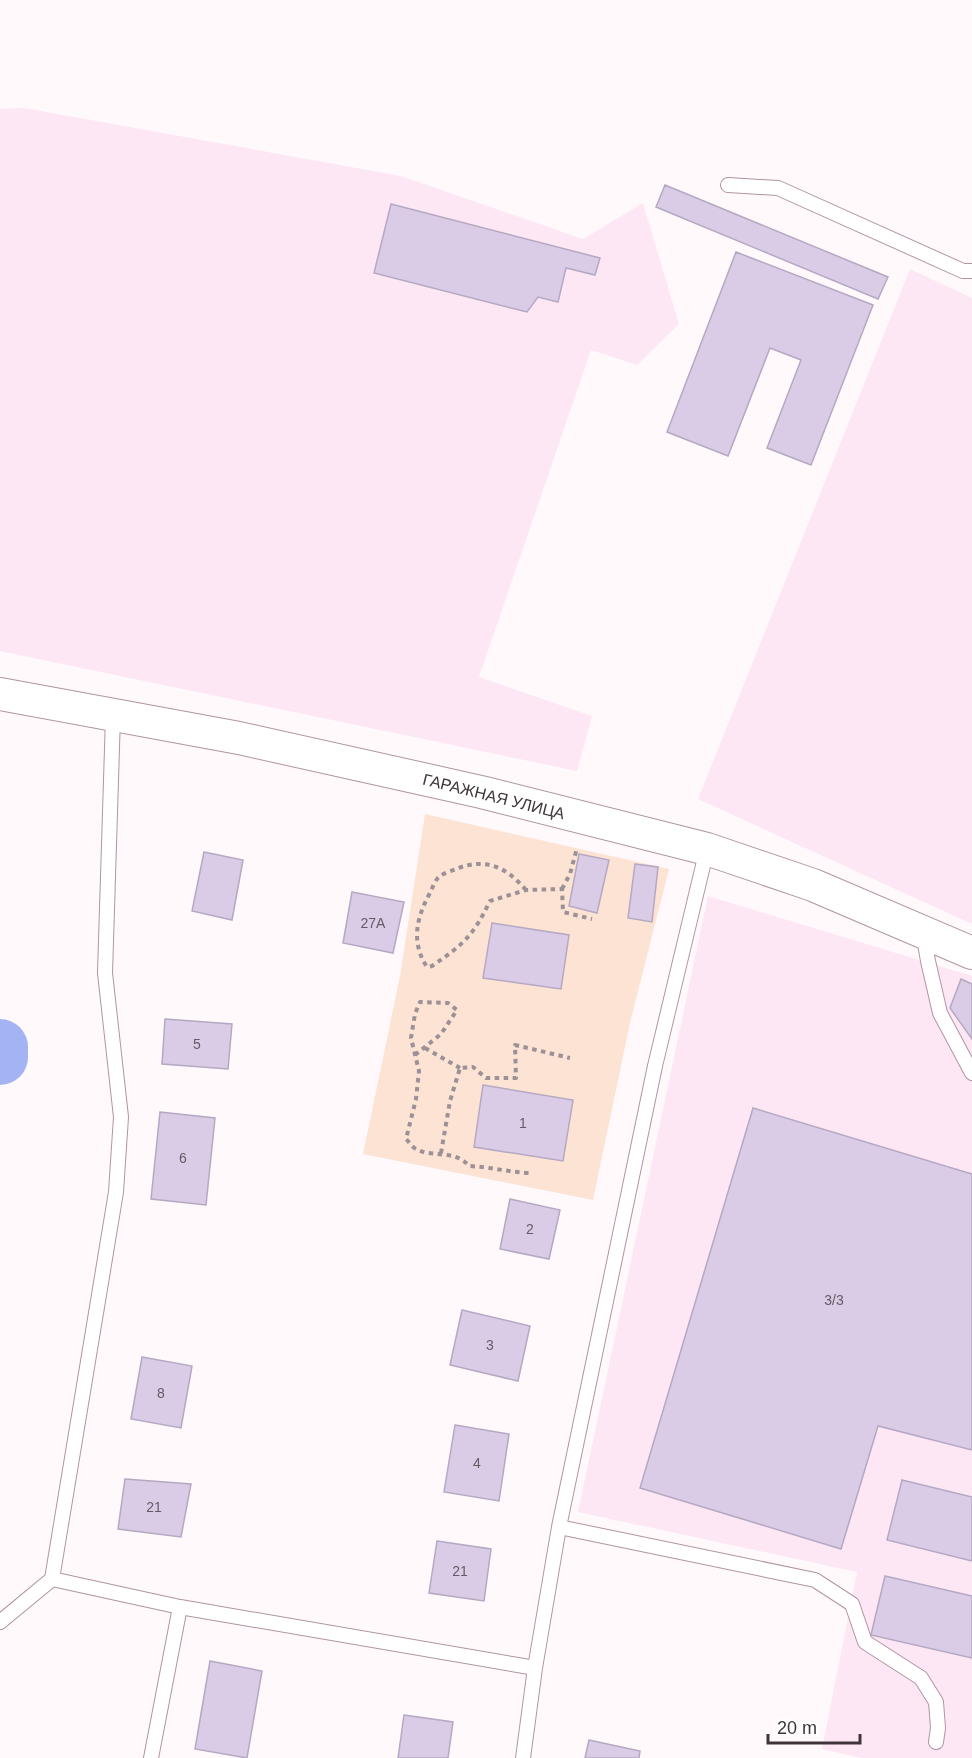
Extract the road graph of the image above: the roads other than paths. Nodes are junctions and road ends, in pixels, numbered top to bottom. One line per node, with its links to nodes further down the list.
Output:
1 (728, 185): 2 (lane)
2 (972, 271)
3 (0, 694): 4 (street, ГАРАЖНАЯ УЛИЦА)
4 (113, 716): 5 (street, ГАРАЖНАЯ УЛИЦА); 10 (lane)
5 (707, 849): 6 (street, ГАРАЖНАЯ УЛИЦА); 9 (lane)
6 (923, 932): 7 (street, ГАРАЖНАЯ УЛИЦА); 8 (lane)
7 (972, 953)
8 (972, 1073)
9 (559, 1527): 13 (lane); 14 (lane)
10 (52, 1579): 11 (lane); 12 (lane)
11 (180, 1606): 13 (lane); 15 (lane)
12 (0, 1622)
13 (535, 1668): 16 (lane)
14 (936, 1742)
15 (151, 1758)
16 (523, 1758)

